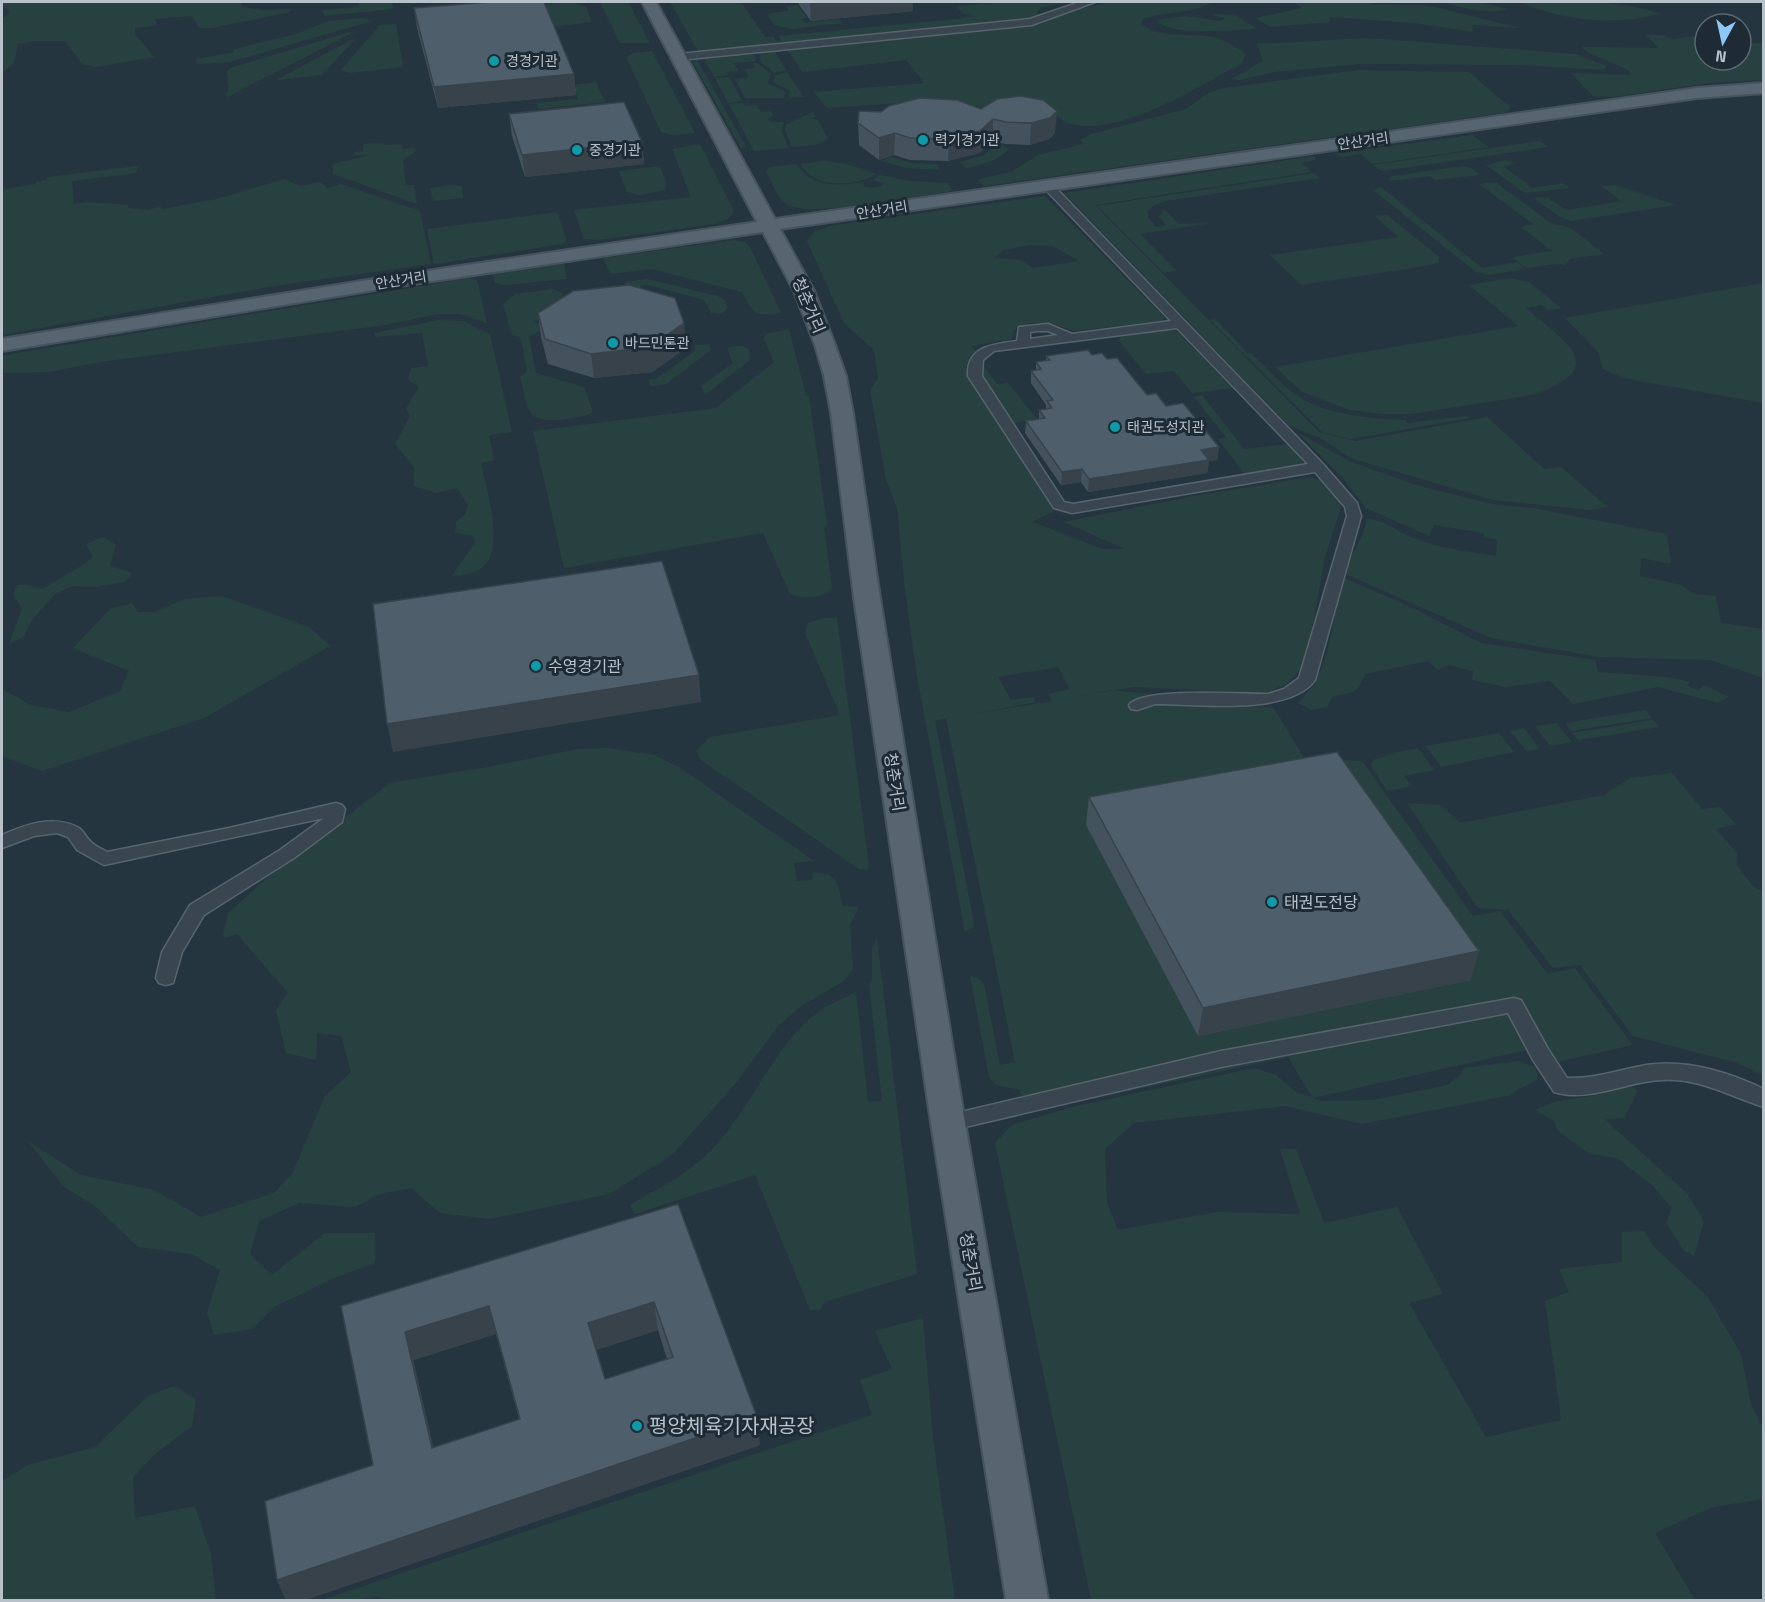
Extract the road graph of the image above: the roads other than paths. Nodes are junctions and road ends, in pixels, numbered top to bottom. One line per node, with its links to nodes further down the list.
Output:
1 (649, 2): 3 (main road, 청춘거리)
2 (1090, 2): 3 (street)
3 (679, 57): 6 (main road, 청춘거리)
4 (1764, 88): 5 (main road, 안산거리)
5 (1048, 186): 6 (main road, 안산거리); 7 (street)
6 (769, 225): 8 (main road, 안산거리); 14 (main road, 청춘거리)
7 (1179, 324): 9 (street); 9 (street)
8 (2, 345)
9 (1318, 467): 10 (street)
10 (1137, 705)
11 (2, 842): 12 (street)
12 (166, 978)
13 (1764, 1099): 14 (street)
14 (948, 1123): 15 (main road, 청춘거리)
15 (1027, 1600)

